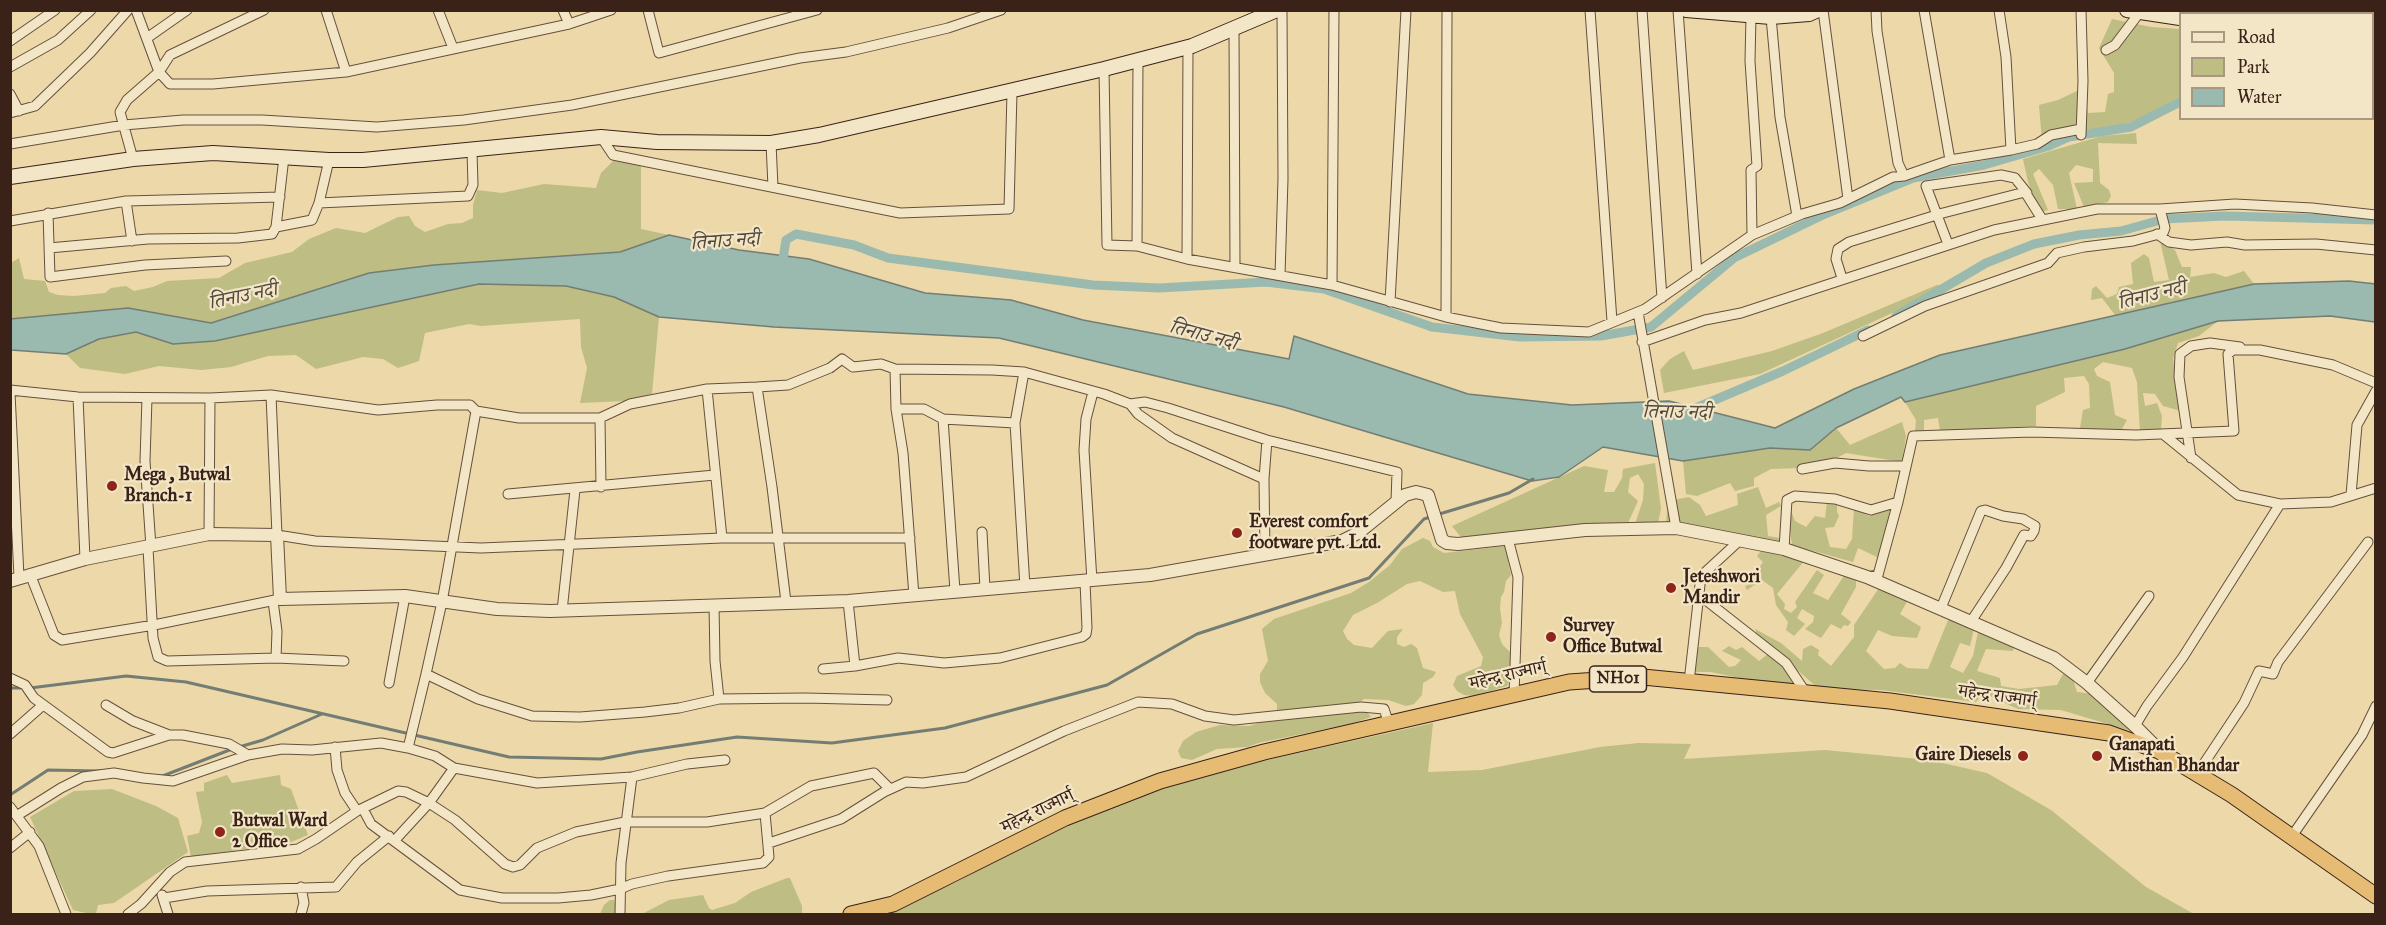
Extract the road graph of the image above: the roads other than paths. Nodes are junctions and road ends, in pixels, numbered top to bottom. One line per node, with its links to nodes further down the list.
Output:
1 (55, 10): 38 (street)
2 (91, 10): 43 (street)
3 (128, 10): 49 (street)
4 (136, 10): 37 (street)
5 (187, 10): 37 (street)
6 (264, 10): 45 (street)
7 (326, 10): 46 (street)
8 (438, 10): 40 (street)
9 (563, 10): 35 (street)
10 (611, 10): 35 (street)
11 (648, 10): 29 (street)
12 (965, 10): 34 (street)
13 (1001, 10): 34 (street)
14 (1277, 10): 36 (main road)
15 (1282, 10): 87 (street)
16 (1334, 10): 89 (street)
17 (1406, 10): 91 (street)
18 (1447, 10): 93 (street)
19 (1590, 10): 94 (street)
20 (1642, 10): 90 (street)
21 (1678, 10): 86 (street)
22 (1686, 10): 31 (main road)
23 (1818, 10): 32 (main road)
24 (1823, 10): 65 (street)
25 (1876, 10): 60 (street)
26 (1924, 10): 59 (street)
27 (1999, 10): 54 (street)
28 (2081, 10): 54 (street)
29 (817, 11)
30 (2133, 11): 33 (main road); 41 (street)
31 (1750, 16): 32 (main road); 77 (street)
32 (1771, 17): 72 (street)
33 (2179, 18)
34 (969, 21): 50 (street)
35 (569, 24): 40 (street)
36 (1234, 28): 39 (main road); 85 (street)
37 (147, 38): 45 (street)
38 (10, 41)
39 (1188, 47): 42 (main road); 83 (street)
40 (453, 48): 46 (street)
41 (2106, 50)
42 (1138, 60): 44 (main road); 80 (street)
43 (10, 67)
44 (1104, 69): 47 (main road); 80 (street)
45 (159, 72): 46 (street); 50 (street)
46 (346, 72)
47 (1012, 92): 52 (main road); 62 (street)
48 (10, 94): 49 (street)
49 (15, 112)
50 (124, 125): 53 (street); 57 (street)
51 (602, 137): 52 (main road); 55 (main road); 62 (street)
52 (771, 142): 62 (street)
53 (10, 144)
54 (2011, 150): 59 (street)
55 (472, 151): 58 (main road); 67 (street)
56 (284, 158): 57 (main road); 58 (main road); 64 (street)
57 (134, 159): 61 (main road)
58 (329, 160): 67 (street)
59 (1950, 160): 60 (street)
60 (1904, 176): 65 (street)
61 (10, 177)
62 (773, 188)
63 (2027, 193): 70 (street); 70 (street); 73 (street)
64 (280, 197): 66 (street); 75 (street)
65 (1848, 200): 72 (street)
66 (126, 201): 69 (street); 78 (street)
67 (319, 203): 75 (street)
68 (2160, 209): 71 (street); 73 (street); 76 (street)
69 (48, 213): 74 (street); 81 (street)
70 (1937, 215): 79 (street); 88 (street)
71 (2376, 215)
72 (1797, 216): 77 (street)
73 (2042, 219): 79 (street)
74 (10, 221)
75 (276, 227): 78 (street)
76 (2160, 233): 82 (street); 95 (street)
77 (1752, 235): 86 (street)
78 (132, 241): 81 (street)
79 (1948, 244): 88 (street)
80 (1137, 246): 83 (street)
81 (50, 248): 84 (street)
82 (2376, 250)
83 (1187, 259): 85 (street)
84 (226, 261)
85 (1235, 267): 87 (street)
86 (1697, 274): 90 (street)
87 (1280, 275): 89 (street)
88 (1842, 278): 96 (street)
89 (1332, 285): 91 (street)
90 (1662, 298): 92 (street)
91 (1390, 302): 93 (street)
92 (1638, 312): 94 (street); 96 (street)
93 (1446, 317): 94 (street)
94 (1612, 321)
95 (1863, 336)
96 (1642, 342): 132 (street)
97 (2260, 350): 100 (street); 116 (street); 116 (street)
98 (895, 369): 99 (street); 101 (street); 111 (street)
99 (1024, 372): 105 (street); 115 (street)
100 (2376, 383)
101 (757, 387): 102 (street); 138 (street)
102 (707, 389): 113 (street); 122 (street)
103 (10, 391): 107 (street); 148 (street)
104 (2376, 391): 128 (street)
105 (1093, 392): 110 (street); 150 (street)
106 (271, 395): 109 (street); 112 (street); 135 (street)
107 (78, 397): 108 (street); 147 (street)
108 (147, 398): 109 (street); 143 (street)
109 (210, 398): 134 (street)
110 (1130, 404): 118 (street); 123 (street)
111 (896, 409): 114 (street); 137 (street)
112 (476, 411): 113 (street); 144 (street)
113 (600, 418): 124 (street)
114 (943, 419): 115 (street); 153 (street)
115 (1016, 423): 151 (street)
116 (2187, 433): 117 (street); 119 (street)
117 (2163, 434): 119 (street); 120 (street)
118 (1267, 440): 123 (street); 129 (street)
119 (2191, 458): 131 (street)
120 (1905, 466): 121 (street); 130 (street)
121 (1802, 469)
122 (715, 476): 124 (street); 136 (street)
123 (1264, 479): 146 (street)
124 (601, 487): 126 (street)
125 (2376, 488): 128 (street)
126 (575, 490): 127 (street); 142 (street)
127 (508, 494)
128 (2351, 495): 131 (street)
129 (1396, 502): 139 (street); 146 (street)
130 (1898, 502): 145 (street); 149 (street)
131 (2280, 504): 184 (street)
132 (1676, 528): 139 (street); 140 (street)
133 (982, 532): 152 (street)
134 (209, 534): 135 (street); 143 (street)
135 (277, 535): 144 (street); 158 (street)
136 (722, 538): 138 (street); 142 (street)
137 (909, 538): 138 (street); 156 (street)
138 (778, 539): 161 (street)
139 (1508, 539): 177 (street)
140 (1739, 541): 145 (street); 154 (street)
141 (2367, 542): 193 (street)
142 (569, 544): 144 (street); 164 (street)
143 (149, 547): 147 (street); 166 (street)
144 (450, 548): 160 (street)
145 (1784, 549): 149 (street)
146 (1265, 554): 150 (street)
147 (85, 559): 148 (street)
148 (20, 577): 166 (street)
149 (1868, 577): 163 (street)
150 (1088, 581): 151 (street); 169 (street)
151 (1025, 586): 152 (street)
152 (985, 589): 153 (street)
153 (955, 591): 156 (street)
154 (1698, 594): 173 (street); 176 (street)
155 (405, 596): 158 (street); 160 (street); 174 (street)
156 (914, 596): 159 (street)
157 (2149, 596): 175 (street)
158 (277, 601): 166 (street); 167 (street)
159 (848, 601): 161 (street); 169 (street)
160 (442, 602): 164 (street); 171 (street)
161 (786, 602): 162 (street)
162 (714, 605): 164 (street); 178 (street)
163 (1941, 608): 165 (street); 165 (street)
164 (562, 611)
165 (1970, 623): 175 (street)
166 (154, 625): 167 (street)
167 (276, 658): 168 (street)
168 (345, 661)
169 (855, 666): 170 (street)
170 (823, 669)
171 (426, 674): 178 (street); 187 (street)
172 (10, 678): 180 (street)
173 (1689, 682): 176 (highway, महेन्द्र राज्मार्ग् / NH01); 177 (highway, महेन्द्र राज्मार्ग् / NH01)
174 (389, 683)
175 (2087, 683): 184 (street)
176 (1806, 693): 189 (highway, महेन्द्र राज्मार्ग् / NH01)
177 (1514, 695): 183 (highway, महेन्द्र राज्मार्ग् / NH01)
178 (719, 699): 179 (street)
179 (887, 700)
180 (43, 705): 185 (street); 186 (street)
181 (106, 705): 186 (street)
182 (2376, 706): 203 (street)
183 (1389, 724): 195 (street); 217 (highway, महेन्द्र राज्मार्ग् / NH01)
184 (2135, 726): 189 (street)
185 (10, 734)
186 (169, 735): 190 (street)
187 (409, 743): 188 (street); 192 (street)
188 (335, 747): 190 (street); 198 (street)
189 (2159, 751): 193 (highway, महेन्द्र राज्मार्ग् / NH01)
190 (248, 754): 200 (street)
191 (725, 760): 194 (street)
192 (454, 768): 194 (street); 196 (street)
193 (2197, 774): 203 (highway, महेन्द्र राज्मार्ग् / NH01)
194 (632, 777): 201 (street)
195 (890, 789): 199 (street); 205 (street)
196 (429, 803): 198 (street); 201 (street); 204 (street)
197 (10, 807): 200 (street)
198 (360, 810): 204 (street); 207 (street)
199 (765, 813): 201 (street); 205 (street)
200 (18, 815): 202 (street)
201 (625, 822): 209 (street)
202 (30, 832): 206 (street); 212 (street)
203 (2292, 836): 210 (highway, महेन्द्र राज्मार्ग् / NH01)
204 (392, 838): 208 (street); 209 (street)
205 (769, 843): 209 (street)
206 (10, 848)
207 (158, 884): 211 (street); 213 (street)
208 (301, 887): 211 (street); 215 (street)
209 (620, 889): 216 (street)
210 (2376, 896)
211 (164, 898): 214 (street)
212 (66, 915)
213 (128, 915)
214 (168, 915)
215 (301, 915)
216 (620, 915)
217 (851, 915)

